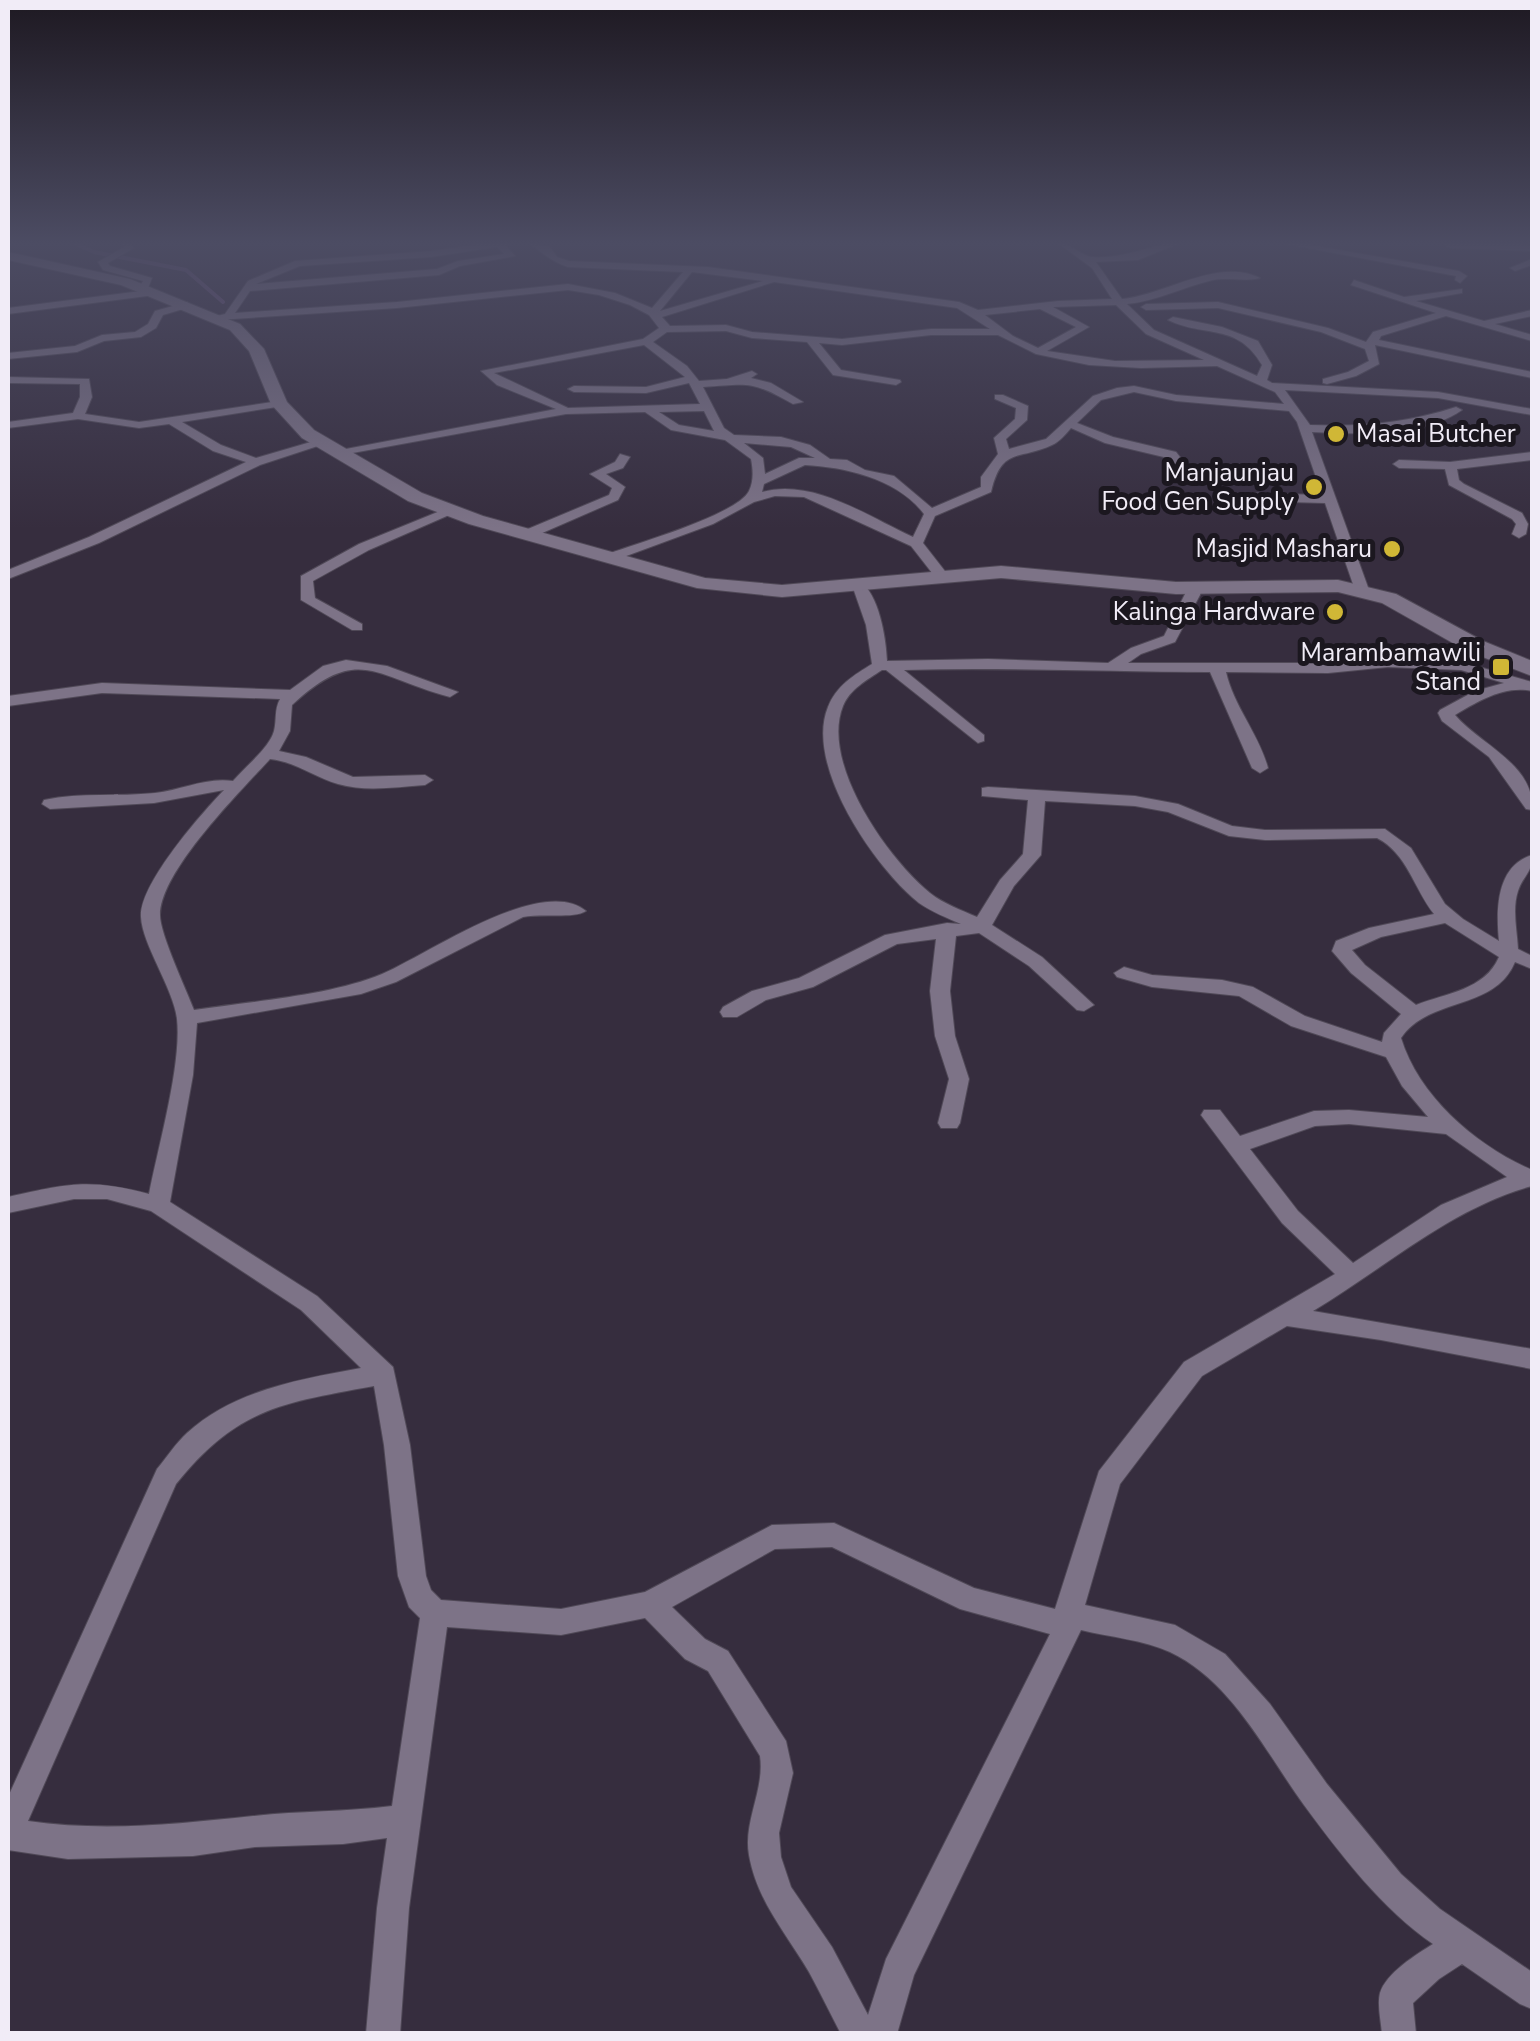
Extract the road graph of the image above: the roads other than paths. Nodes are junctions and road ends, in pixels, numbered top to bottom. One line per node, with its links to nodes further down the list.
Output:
1 (101, 338): 17 (street)
2 (247, 338): 31 (street)
3 (651, 338): 13 (street)
4 (793, 338): 12 (street)
5 (875, 338): 12 (street)
6 (1011, 338): 15 (street)
7 (1062, 338): 15 (street)
8 (1163, 338): 19 (street)
9 (1242, 338): 26 (street)
10 (1351, 338): 14 (street)
11 (1377, 338): 14 (street)
12 (810, 340): 25 (street)
13 (646, 342): 24 (street); 36 (street)
14 (1370, 344): 16 (street); 18 (street)
15 (1040, 350): 19 (street)
16 (1418, 352): 18 (street); 21 (street)
17 (8, 356)
18 (1375, 362): 27 (street)
19 (1216, 363): 26 (street)
20 (754, 373): 23 (street)
21 (1532, 376)
22 (8, 380): 38 (street)
23 (740, 380): 24 (street); 30 (street)
24 (694, 381): 28 (street); 32 (street)
25 (896, 382)
26 (1267, 383): 27 (street); 33 (street)
27 (1310, 386): 37 (street)
28 (574, 389)
29 (999, 396): 45 (street)
30 (798, 402)
31 (280, 404): 39 (street); 44 (street)
32 (708, 408): 34 (street); 43 (street)
33 (1289, 408): 40 (street); 42 (street)
34 (650, 410): 36 (street); 43 (street)
35 (1456, 410): 42 (street)
36 (566, 411): 44 (street)
37 (1532, 412)
38 (78, 416): 39 (street); 41 (street)
39 (172, 421): 48 (street)
40 (1071, 424): 45 (street); 52 (street)
41 (8, 425)
42 (1305, 428): 55 (street)
43 (727, 438): 49 (street); 53 (street)
44 (328, 448): 48 (street); 56 (street)
45 (1004, 454): 57 (street)
46 (1532, 456): 51 (street)
47 (624, 457): 59 (street)
48 (256, 462): 63 (street)
49 (827, 462): 53 (street); 57 (street)
50 (1399, 464): 51 (street)
51 (1450, 466): 60 (street)
52 (1188, 476)
53 (758, 482): 54 (street)
54 (750, 499): 61 (street); 62 (street)
55 (1330, 499): 58 (street); 67 (street)
56 (450, 512): 59 (street); 68 (street)
57 (930, 514): 61 (street)
58 (1244, 514)
59 (528, 534): 62 (street)
60 (1519, 534)
61 (916, 543): 64 (street)
62 (610, 558): 65 (street)
63 (8, 575)
64 (941, 575): 65 (street); 66 (street)
65 (859, 585): 69 (street)
66 (1194, 588): 67 (street); 70 (street)
67 (1362, 590): 72 (street)
68 (356, 627)
69 (884, 665): 70 (street); 76 (street); 88 (street)
70 (1112, 667): 71 (street)
71 (1217, 668): 72 (street); 78 (street)
72 (1529, 680): 84 (street)
73 (450, 692): 74 (street)
74 (293, 695): 75 (street); 77 (street)
75 (8, 701)
76 (978, 738)
77 (264, 754): 79 (street); 80 (street)
78 (1260, 768)
79 (425, 780)
80 (239, 788): 83 (street); 96 (street)
81 (988, 792): 82 (street)
82 (1037, 795): 87 (street); 88 (street)
83 (50, 804)
84 (1532, 805)
85 (1532, 860): 90 (street)
86 (577, 910): 96 (street)
87 (1448, 917): 90 (street); 95 (street)
88 (981, 926): 89 (street); 93 (street)
89 (947, 929): 94 (street); 99 (street)
90 (1509, 954): 91 (street); 95 (street)
91 (1532, 962)
92 (1124, 973): 97 (street)
93 (1084, 1005)
94 (730, 1012)
95 (1414, 1014): 97 (street)
96 (187, 1018): 104 (street)
97 (1393, 1052): 100 (street)
98 (1212, 1114): 101 (street)
99 (948, 1123)
100 (1453, 1127): 101 (street); 102 (street)
101 (1235, 1146): 105 (street)
102 (1530, 1178): 105 (street)
103 (8, 1205): 104 (street)
104 (158, 1205): 108 (street)
105 (1352, 1276): 106 (street)
106 (1284, 1316): 107 (street); 111 (street)
107 (1532, 1360)
108 (384, 1374): 110 (street); 113 (street)
109 (650, 1604): 110 (street); 111 (street); 117 (street)
110 (435, 1613): 112 (street)
111 (1069, 1620): 114 (street); 118 (street)
112 (408, 1819): 113 (street); 116 (street)
113 (8, 1832)
114 (1464, 1945): 115 (street); 119 (street)
115 (1532, 1992)
116 (382, 2034)
117 (860, 2034)
118 (880, 2034)
119 (1399, 2034)

